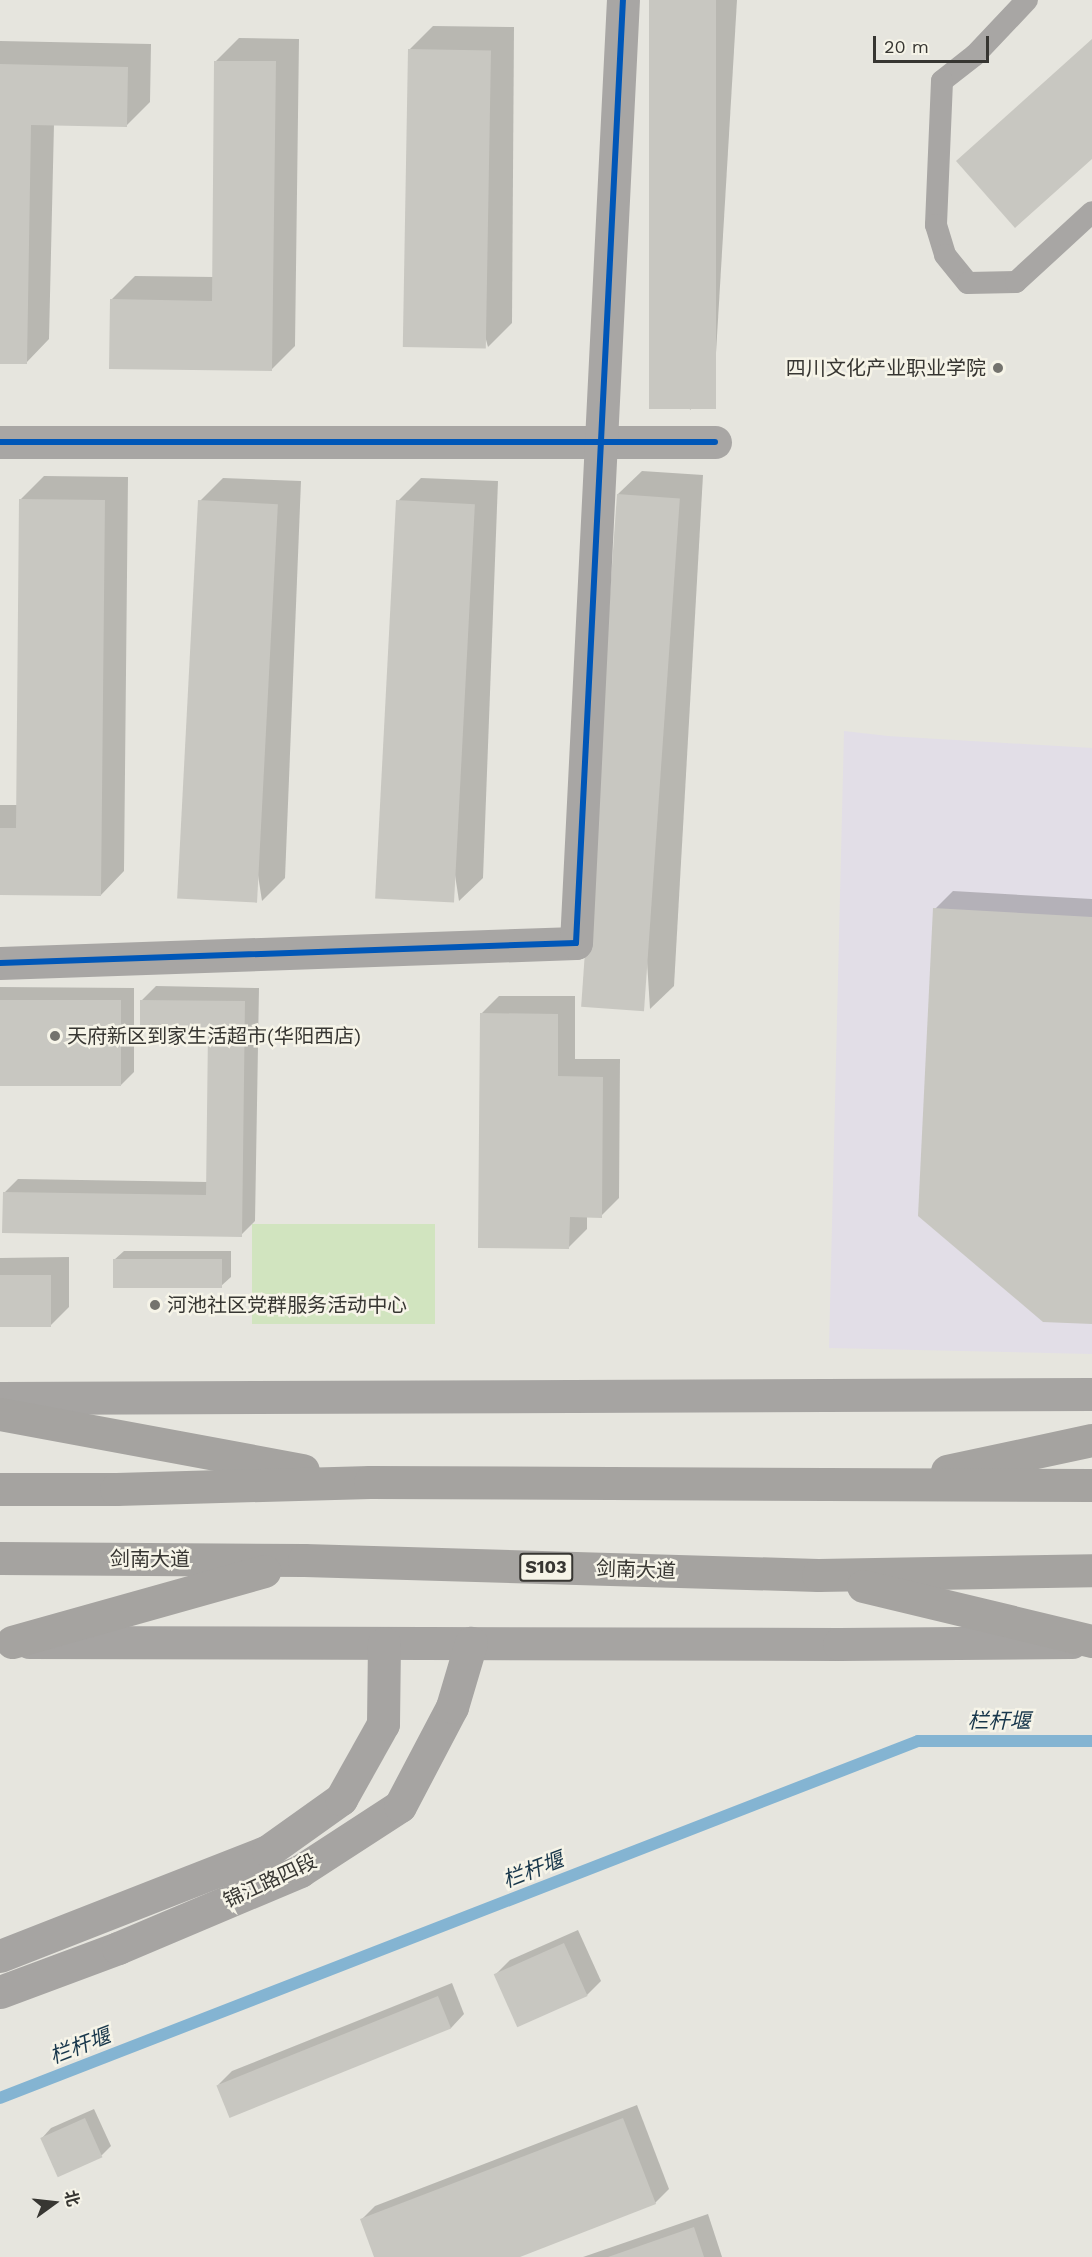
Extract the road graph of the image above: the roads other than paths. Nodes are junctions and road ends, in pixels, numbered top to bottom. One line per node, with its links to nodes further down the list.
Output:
1 (623, 0): 4 (street)
2 (1027, 0): 3 (lane)
3 (1092, 212)
4 (601, 440): 5 (street); 6 (street); 7 (street)
5 (0, 442)
6 (715, 442)
7 (0, 963)
8 (1092, 1394): 9 (main road)
9 (0, 1398)
10 (0, 1414): 12 (highway)
11 (1092, 1440): 13 (highway)
12 (370, 1482): 13 (highway); 15 (highway)
13 (885, 1484): 14 (highway)
14 (1092, 1485)
15 (0, 1489)
16 (0, 1558): 17 (highway, 剑南大道 / S103)
17 (304, 1560): 19 (highway, 剑南大道 / S103); 21 (highway)
18 (1092, 1570): 19 (highway, 剑南大道 / S103)
19 (818, 1575): 20 (highway)
20 (1092, 1641): 23 (main road)
21 (6, 1642): 22 (main road)
22 (384, 1643): 23 (main road); 24 (main road, 锦江路四段)
23 (471, 1643): 25 (main road, 锦江路四段)
24 (0, 1956)
25 (0, 1992)

